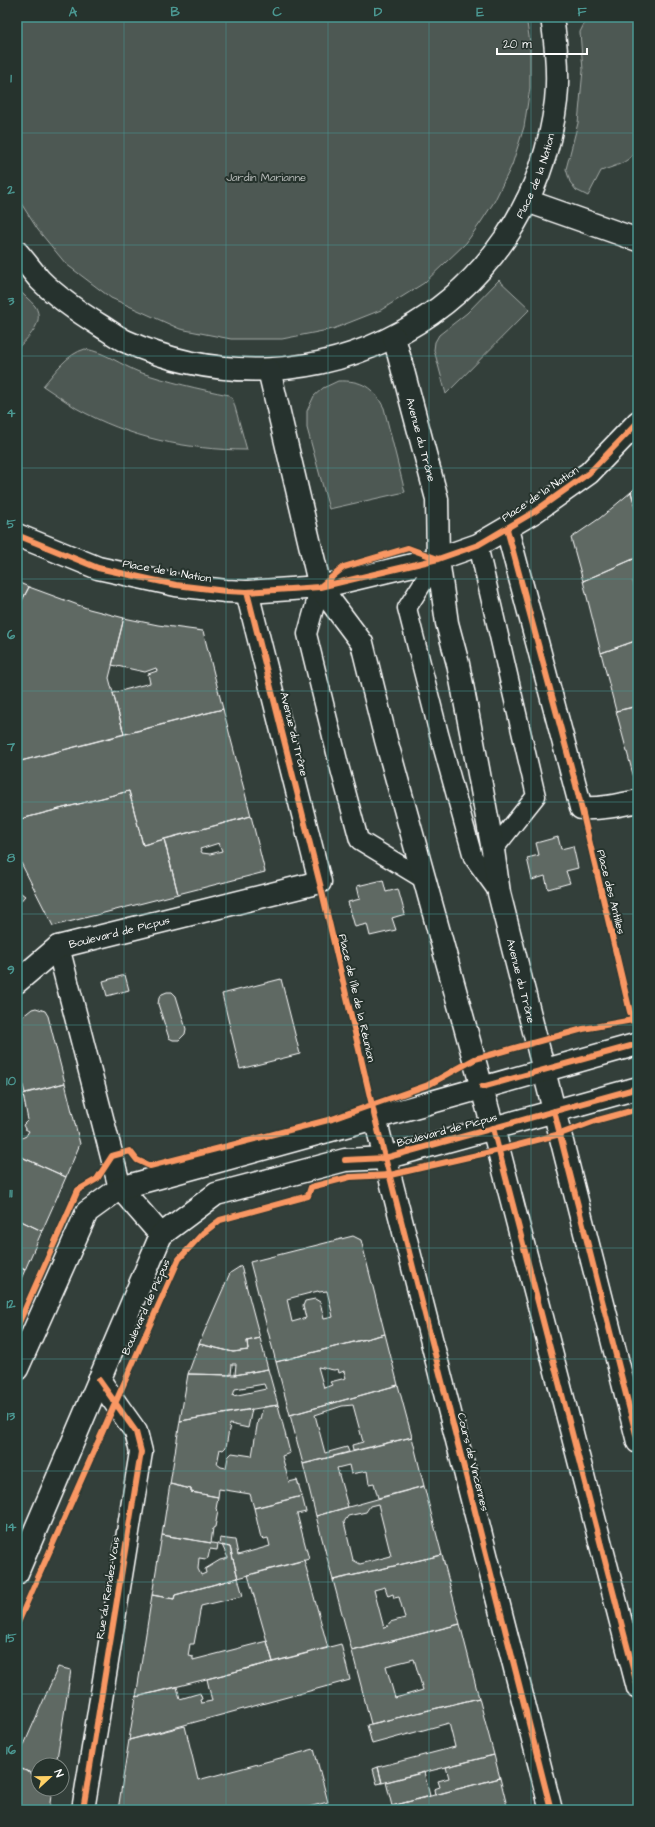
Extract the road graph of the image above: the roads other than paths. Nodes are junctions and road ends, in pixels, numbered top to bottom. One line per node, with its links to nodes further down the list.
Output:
1 (552, 17): 2 (main road, Place de la Nation)
2 (527, 201): 3 (main road); 5 (main road, Place de la Nation)
3 (638, 240)
4 (17, 252): 6 (main road, Place de la Nation)
5 (394, 337): 6 (main road, Place de la Nation); 11 (main road, Avenue du Trône)
6 (269, 370): 12 (main road)
7 (638, 422): 8 (main road, Place de la Nation)
8 (507, 529): 10 (main road, Place de la Nation); 14 (main road)
9 (17, 535): 13 (main road, Place de la Nation)
10 (478, 545): 11 (main road, Place de la Nation); 15 (lane)
11 (438, 559): 12 (main road, Place de la Nation); 15 (main road, Avenue du Trône); 18 (lane)
12 (320, 587): 13 (main road, Place de la Nation); 16 (main road); 16 (lane)
13 (247, 592): 17 (main road, Avenue du Trône)
14 (638, 800)
15 (493, 850): 18 (main road, Avenue du Trône)
16 (425, 880): 23 (main road)
17 (320, 882): 19 (main road, Boulevard de Picpus)
18 (499, 893): 22 (main road, Avenue du Trône)
19 (58, 947): 20 (main road); 29 (main road, Boulevard de Picpus)
20 (17, 982)
21 (638, 1044): 22 (main road)
22 (544, 1070): 23 (main road); 25 (main road, Avenue du Trône)
23 (482, 1087): 26 (main road); 27 (main road)
24 (638, 1088): 25 (main road, Boulevard de Picpus)
25 (554, 1111): 27 (main road, Boulevard de Picpus); 33 (main road)
26 (375, 1118): 28 (main road, Cours de Vincennes); 29 (main road)
27 (493, 1128): 28 (main road, Boulevard de Picpus); 35 (main road)
28 (385, 1158): 30 (main road, Boulevard de Picpus); 37 (main road, Cours de Vincennes)
29 (120, 1188): 30 (main road, Boulevard de Picpus); 31 (main road)
30 (161, 1235): 32 (main road, Boulevard de Picpus)
31 (17, 1369)
32 (99, 1380): 34 (main road, Boulevard de Picpus); 36 (main road, Rue du Rendez-Vous)
33 (638, 1442)
34 (17, 1573)
35 (638, 1688)
36 (84, 1810)
37 (551, 1810)

